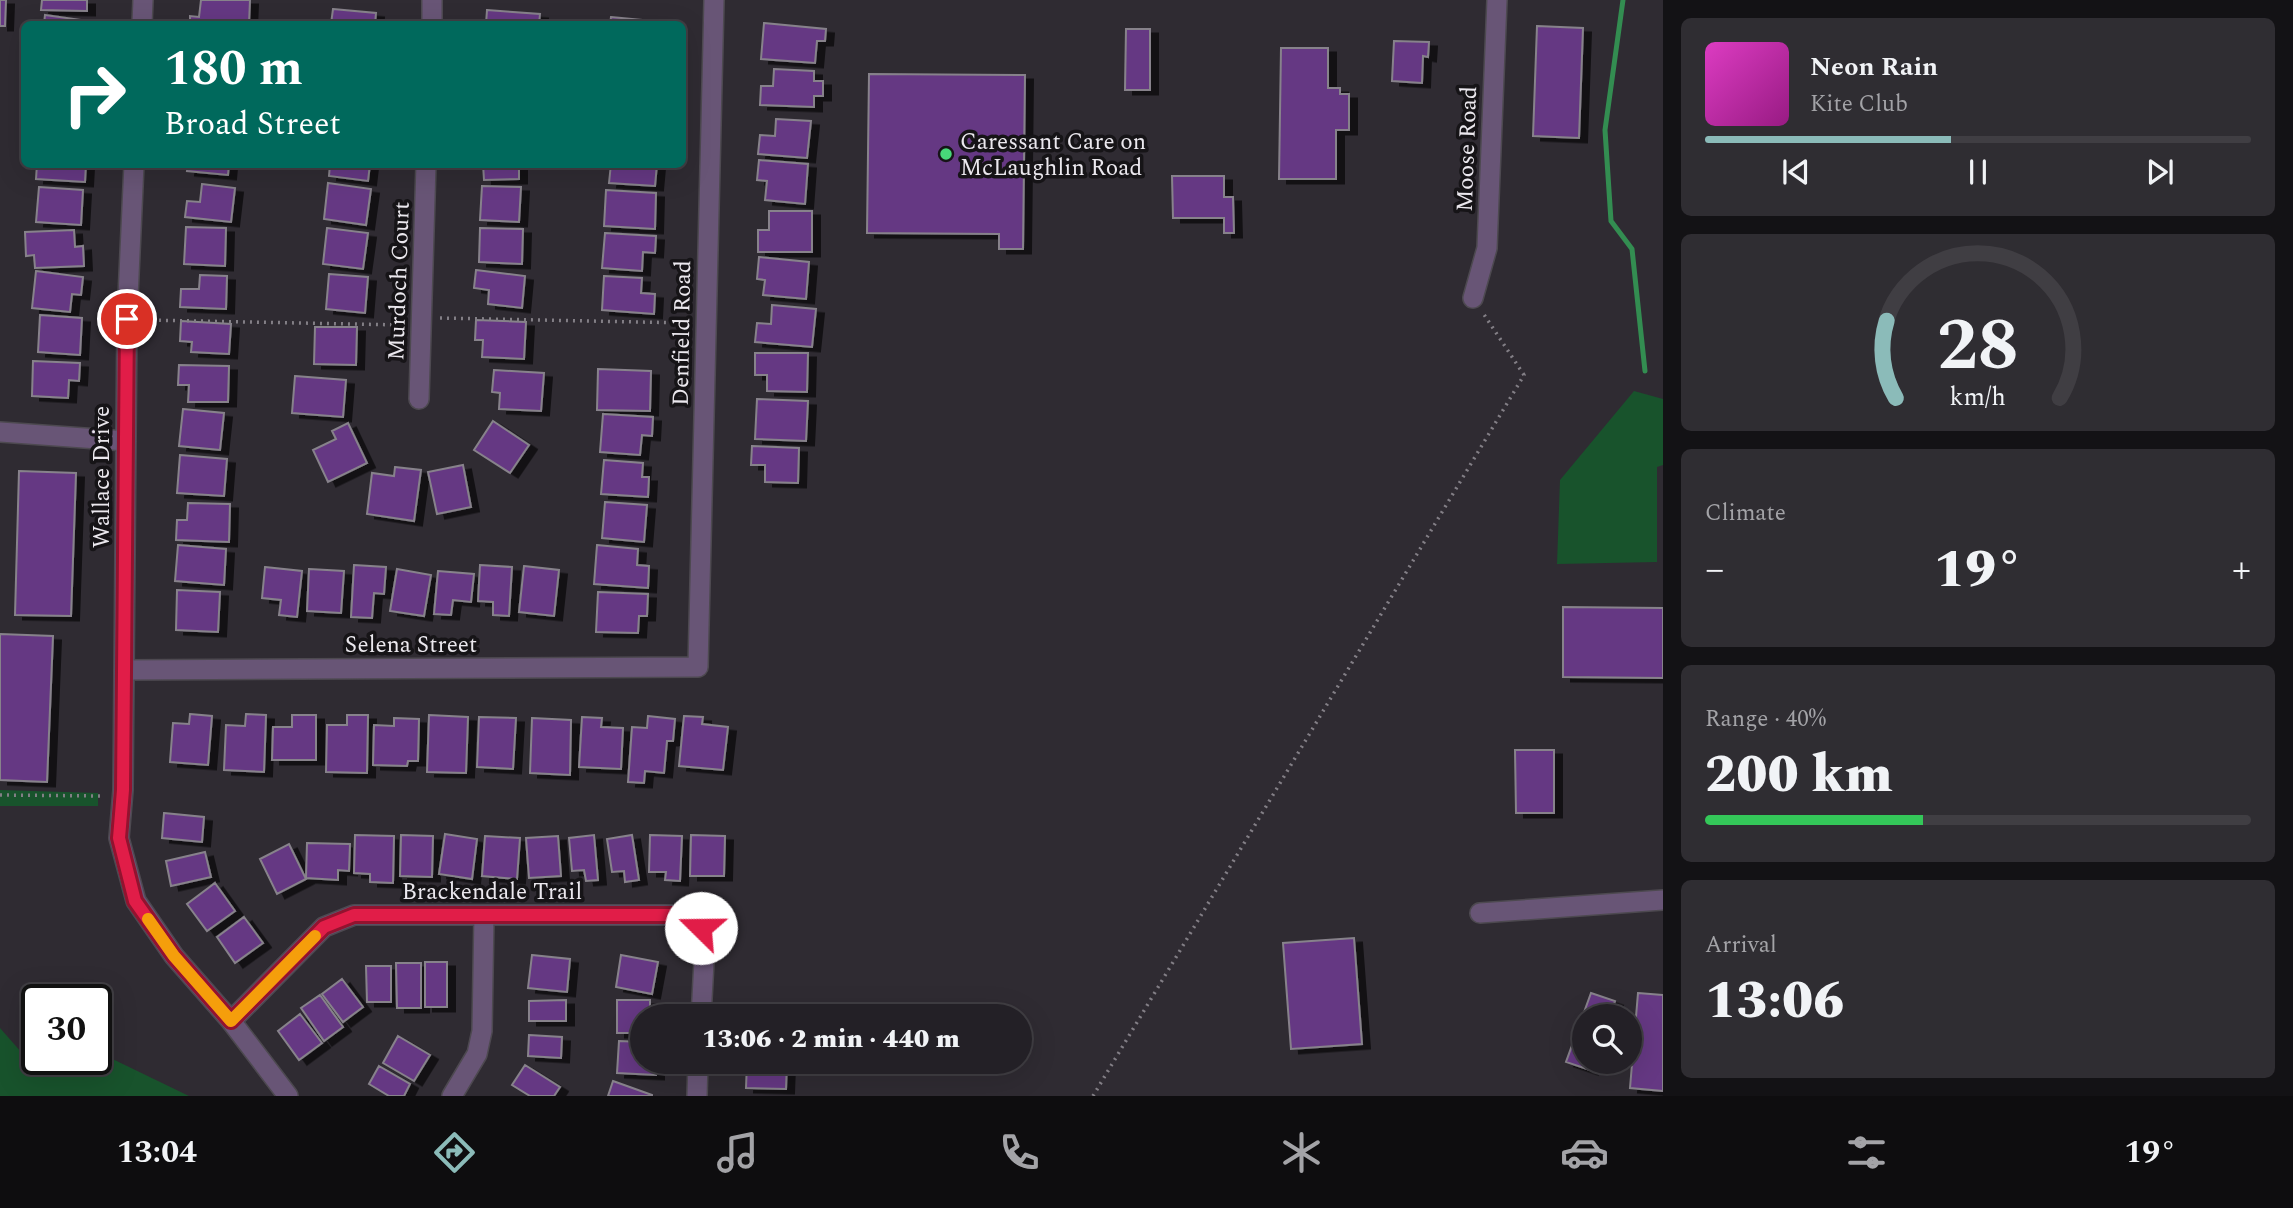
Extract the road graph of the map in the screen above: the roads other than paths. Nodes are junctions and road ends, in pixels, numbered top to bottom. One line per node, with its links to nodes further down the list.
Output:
1 (143, 0): 5 (street)
2 (432, 0): 6 (street)
3 (714, 0): 13 (street, Denfield Road)
4 (1497, 0): 9 (street, Moose Road)
5 (142, 21)
6 (432, 21)
7 (134, 168): 12 (street, Wallace Drive)
8 (426, 168): 10 (street, Murdoch Court)
9 (1472, 298)
10 (419, 399)
11 (0, 432): 12 (street)
12 (126, 441): 14 (street, Wallace Drive)
13 (698, 667): 14 (street, Selena Street)
14 (124, 670): 19 (street, Wallace Drive)
15 (1663, 900): 16 (street)
16 (1480, 913)
17 (484, 915): 18 (street, Brackendale Trail); 19 (street, Brackendale Trail); 22 (street)
18 (702, 1004)
19 (231, 1021): 21 (street, Wallace Drive)
20 (698, 1074): 23 (street)
21 (288, 1096)
22 (452, 1096)
23 (697, 1096)

